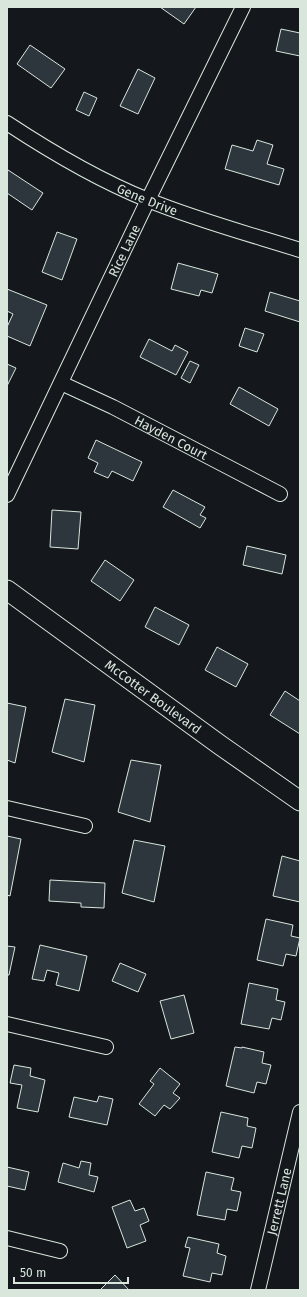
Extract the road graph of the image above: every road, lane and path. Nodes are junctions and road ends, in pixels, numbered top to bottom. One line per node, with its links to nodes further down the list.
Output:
1 (243, 7): 3 (street, Rice Lane)
2 (7, 123): 3 (street, Gene Drive)
3 (148, 200): 4 (street, Gene Drive); 5 (street, Rice Lane)
4 (300, 250)
5 (61, 383): 6 (street, Hayden Court); 7 (street, Rice Lane)
6 (280, 494)
7 (7, 495)
8 (7, 590): 9 (street, McCotter Boulevard)
9 (300, 801)
10 (7, 808): 11 (street)
11 (85, 826)
12 (7, 1024): 13 (street)
13 (106, 1047)
14 (300, 1112): 17 (street, Jerrett Lane)
15 (7, 1238): 16 (street)
16 (60, 1251)
17 (258, 1290)

